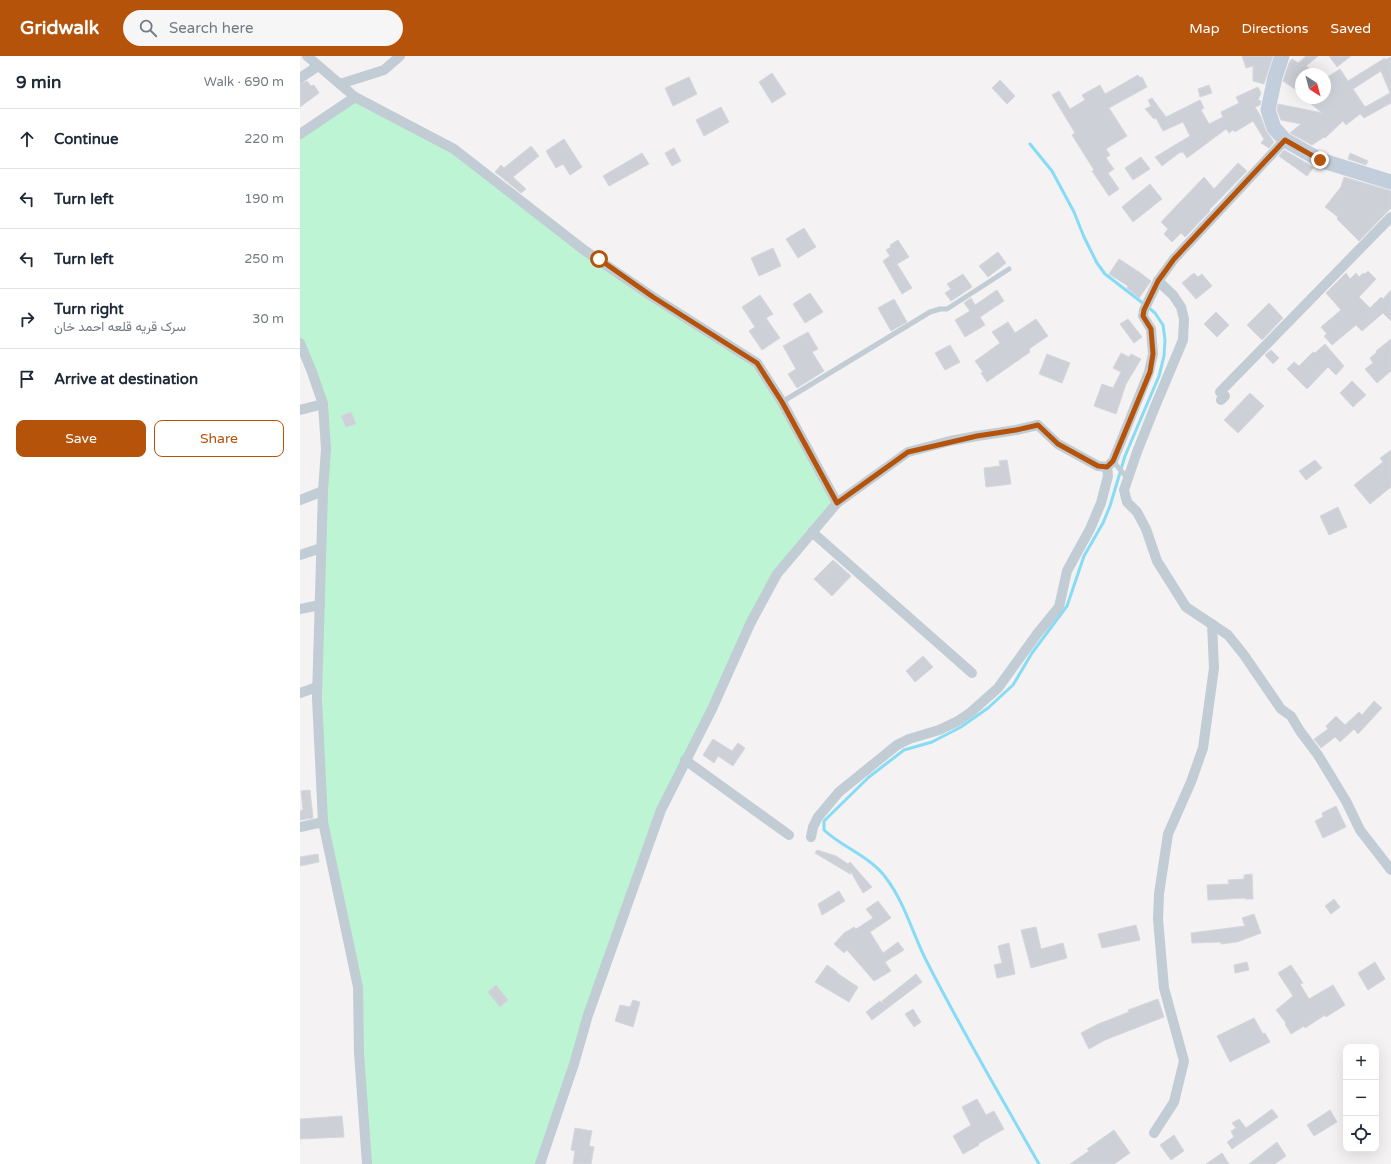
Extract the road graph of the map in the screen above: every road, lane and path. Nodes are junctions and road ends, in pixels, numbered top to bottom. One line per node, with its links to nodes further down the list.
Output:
1 (306, 56): 4 (street)
2 (400, 56): 6 (street)
3 (1282, 56): 9 (street)
4 (318, 66): 5 (street); 6 (street)
5 (300, 78)
6 (340, 84): 7 (street)
7 (355, 97): 8 (street); 16 (street)
8 (300, 134)
9 (1285, 140): 10 (street); 13 (street)
10 (1391, 182)
11 (1391, 217): 15 (street)
12 (1009, 269): 16 (lane)
13 (1158, 281): 19 (street); 20 (street)
14 (300, 343): 17 (street)
15 (1221, 400)
16 (782, 402): 23 (street)
17 (323, 404): 18 (street); 21 (street)
18 (300, 410)
19 (1110, 464): 20 (lane); 23 (street); 37 (street)
20 (1128, 479): 29 (street)
21 (323, 491): 22 (street); 25 (street)
22 (300, 500)
23 (837, 503): 24 (street)
24 (812, 532): 30 (street); 33 (street)
25 (321, 548): 26 (street); 27 (street)
26 (300, 555)
27 (320, 605): 28 (street); 31 (street)
28 (300, 609)
29 (1212, 624): 38 (street); 39 (street)
30 (972, 673)
31 (317, 687): 32 (street); 34 (street)
32 (300, 693)
33 (686, 760): 36 (street); 41 (street)
34 (323, 822): 35 (street); 40 (street)
35 (300, 827)
36 (790, 835)
37 (811, 837)
38 (1391, 870)
39 (1154, 1133)
40 (366, 1164)
41 (540, 1164)

